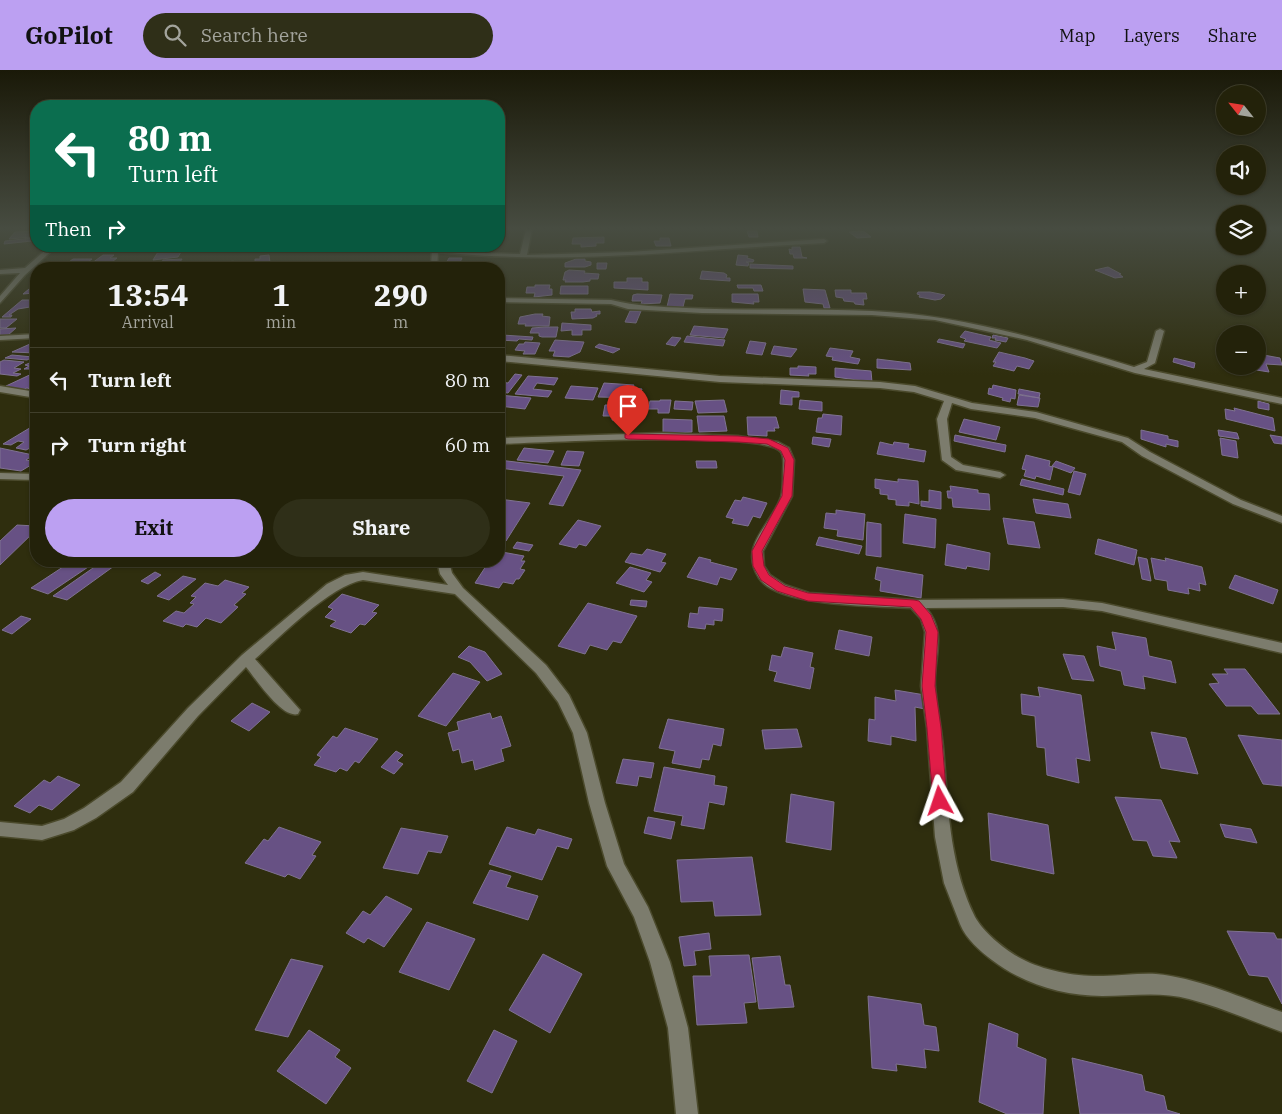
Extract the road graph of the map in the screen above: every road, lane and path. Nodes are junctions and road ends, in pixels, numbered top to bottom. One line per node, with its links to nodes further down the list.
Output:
1 (21, 278): 3 (street)
2 (505, 300): 8 (street)
3 (0, 301)
4 (1160, 331): 8 (street)
5 (30, 336): 6 (street)
6 (0, 338)
7 (505, 358): 11 (street)
8 (1135, 370): 12 (street)
9 (0, 389): 10 (street)
10 (30, 394)
11 (949, 399): 14 (street); 17 (street)
12 (1282, 401)
13 (505, 441): 20 (street)
14 (1000, 475)
15 (0, 476): 16 (street)
16 (30, 478)
17 (1282, 520)
18 (444, 567): 19 (street)
19 (459, 591): 22 (street); 26 (street)
20 (914, 604): 21 (street); 25 (street)
21 (1282, 648)
22 (247, 658): 23 (street); 24 (street)
23 (293, 710)
24 (0, 829)
25 (1282, 1022)
26 (687, 1114)

